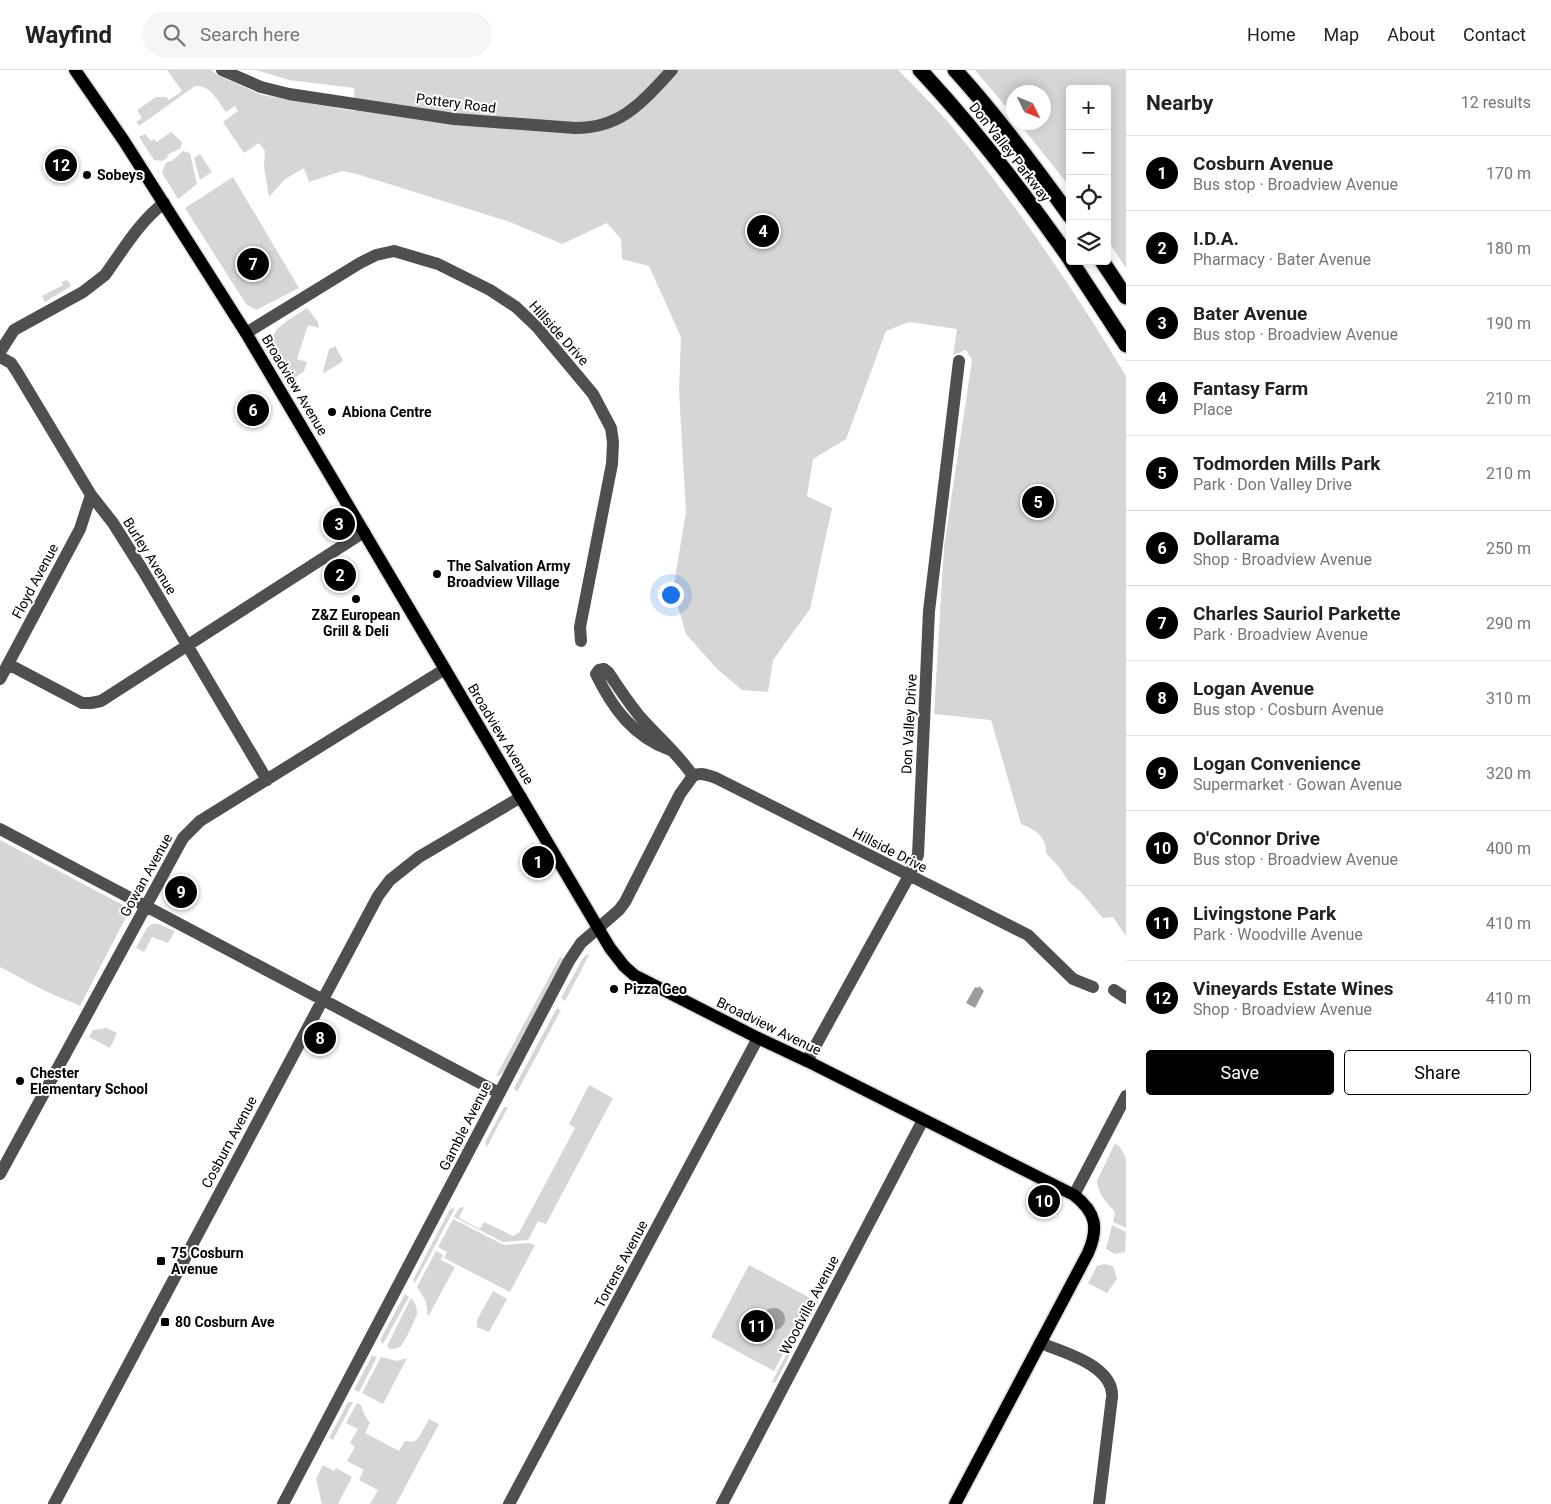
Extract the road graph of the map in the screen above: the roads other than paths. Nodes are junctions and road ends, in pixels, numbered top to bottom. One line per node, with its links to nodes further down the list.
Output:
1 (75, 70): 6 (main road, Broadview Avenue)
2 (222, 70): 3 (street, Pottery Road)
3 (672, 70)
4 (920, 70): 8 (highway, Don Valley Parkway)
5 (955, 70): 7 (highway, Don Valley Parkway)
6 (164, 203): 12 (main road, Broadview Avenue); 14 (street)
7 (1066, 210)
8 (1066, 254)
9 (1073, 265): 13 (highway, Don Valley Parkway)
10 (1105, 265): 11 (highway)
11 (1126, 297)
12 (246, 333): 18 (main road, Broadview Avenue); 19 (street, Hillside Drive)
13 (1126, 345)
14 (0, 352)
15 (0, 357): 17 (street, Burley Avenue)
16 (959, 361): 29 (street, Don Valley Drive)
17 (91, 495): 20 (street, Burley Avenue); 21 (street, Floyd Avenue)
18 (364, 532): 20 (street); 22 (main road, Broadview Avenue)
19 (581, 641)
20 (186, 646): 21 (street); 26 (street, Burley Avenue)
21 (8, 664): 23 (street, Floyd Avenue)
22 (445, 669): 26 (street, Gowan Avenue); 27 (main road, Broadview Avenue)
23 (0, 679)
24 (670, 750): 24 (street); 25 (street)
25 (693, 776): 29 (street, Hillside Drive); 31 (street, Gamble Avenue)
26 (267, 780): 30 (street, Gowan Avenue)
27 (521, 797): 31 (main road, Broadview Avenue); 35 (street, Cosburn Avenue)
28 (0, 829): 30 (street)
29 (909, 876): 32 (street, Hillside Drive); 37 (street, Don Valley Drive)
30 (146, 907): 35 (street); 41 (street, Gowan Avenue)
31 (598, 928): 36 (main road, Broadview Avenue); 38 (street, Gamble Avenue)
32 (1093, 987)
33 (1114, 990): 34 (street)
34 (1126, 998)
35 (322, 1000): 38 (street); 44 (street, Cosburn Avenue)
36 (758, 1038): 37 (main road, Broadview Avenue); 46 (street, Torrens Avenue)
37 (807, 1061): 40 (main road, Broadview Avenue)
38 (499, 1093): 45 (street, Gamble Avenue)
39 (1126, 1096): 42 (street)
40 (923, 1120): 42 (main road, Broadview Avenue); 47 (street, Woodville Avenue)
41 (0, 1174)
42 (1074, 1195): 43 (main road, Broadview Avenue)
43 (1040, 1343): 48 (main road); 49 (street)
44 (54, 1504)
45 (283, 1504)
46 (509, 1504)
47 (722, 1504)
48 (955, 1504)
49 (1099, 1504)

